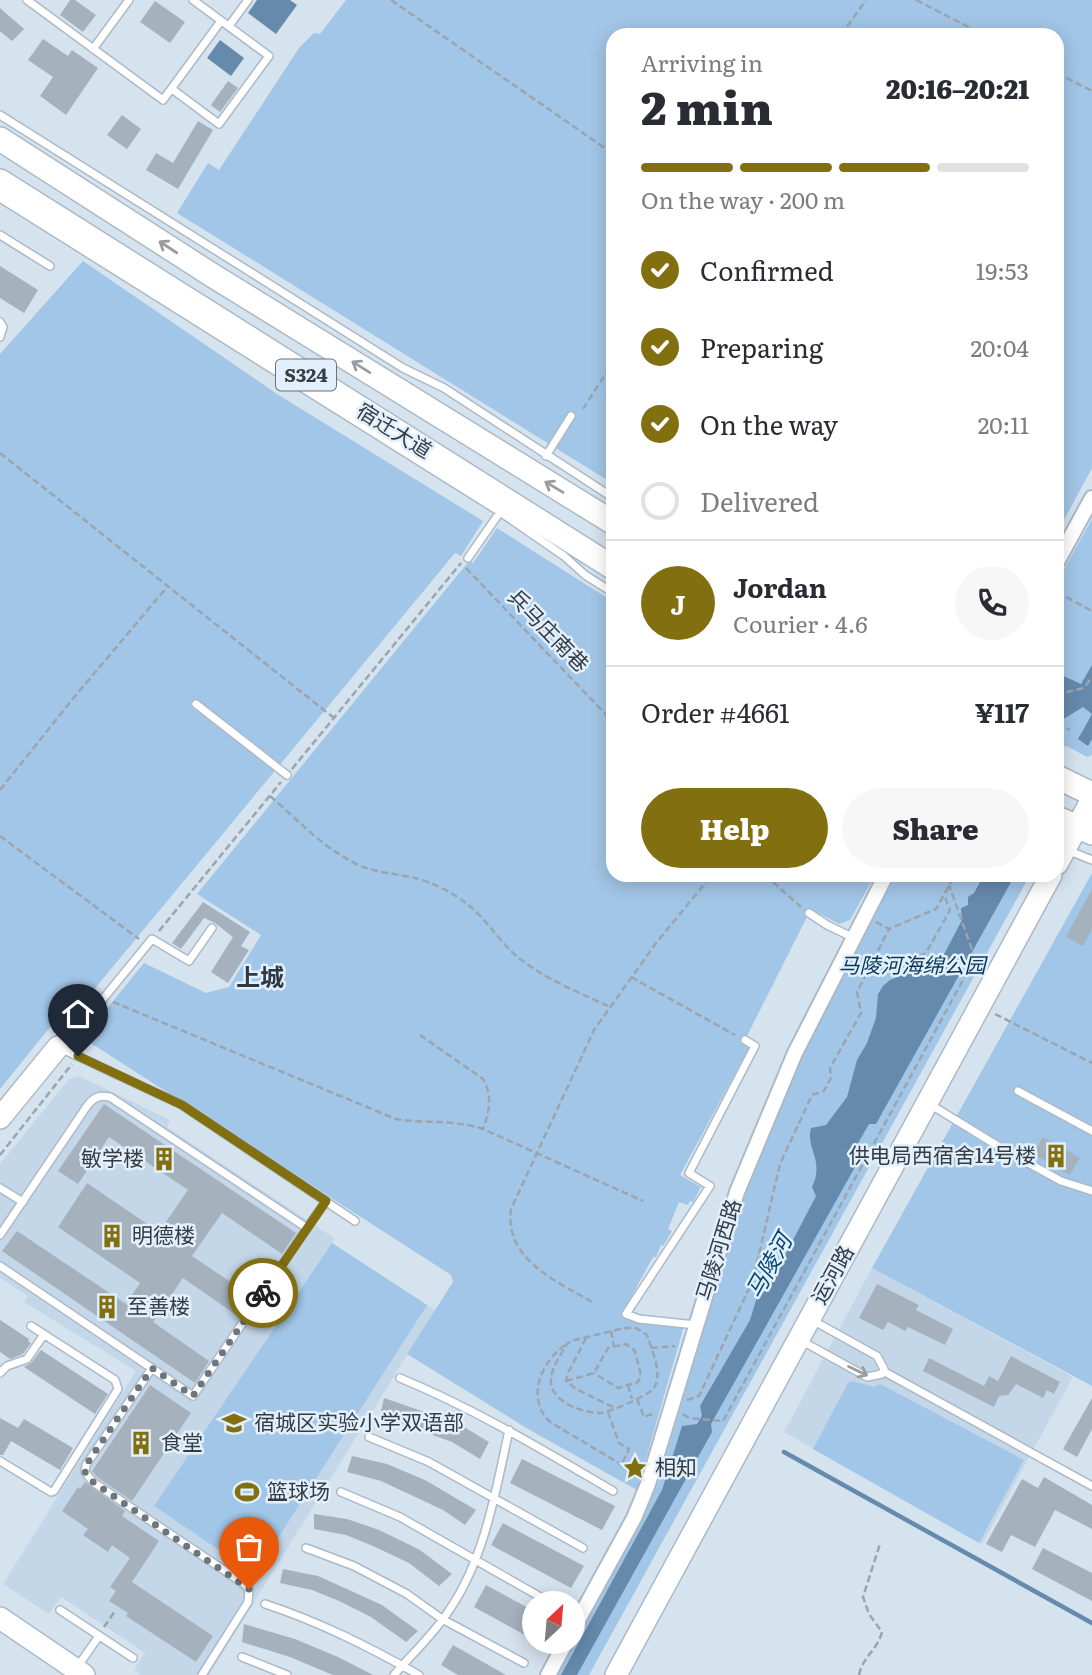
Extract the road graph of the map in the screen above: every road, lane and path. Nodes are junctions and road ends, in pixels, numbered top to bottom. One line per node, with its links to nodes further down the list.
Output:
1 (27, 0): 9 (lane)
2 (43, 0): 9 (lane)
3 (129, 0): 14 (lane)
4 (193, 0): 10 (lane)
5 (248, 0): 11 (lane)
6 (391, 0): 20 (path)
7 (866, 0): 12 (path)
8 (916, 0): 13 (path)
9 (37, 8): 14 (lane)
10 (221, 21): 11 (lane); 16 (lane)
11 (229, 26): 16 (lane)
12 (846, 28)
13 (970, 28)
14 (93, 49): 16 (lane)
15 (1064, 77): 17 (path)
16 (172, 89)
17 (1092, 91)
18 (0, 115): 31 (lane)
19 (0, 139): 35 (main road, 宿迁大道 / S324, one-way to 19)
20 (606, 149)
21 (0, 181): 38 (main road, 宿迁大道 / S324)
22 (0, 198): 34 (lane)
23 (0, 235): 24 (lane)
24 (50, 266)
25 (0, 322): 26 (lane)
26 (0, 337)
27 (606, 373): 28 (path)
28 (583, 409)
29 (571, 416): 31 (lane)
30 (0, 453): 39 (path)
31 (546, 456): 32 (lane)
32 (606, 493)
33 (1092, 498): 36 (street)
34 (500, 512): 37 (lane); 40 (lane)
35 (606, 518)
36 (1064, 549)
37 (465, 560): 46 (path, 兵马庄南巷); 47 (path)
38 (606, 563)
39 (168, 586): 47 (path); 52 (path)
40 (606, 588)
41 (1064, 596): 42 (path)
42 (1092, 611)
43 (1092, 677): 44 (path)
44 (1064, 690)
45 (197, 704): 50 (lane)
46 (606, 714)
47 (334, 718): 50 (path)
48 (1064, 727): 49 (path)
49 (1070, 730)
50 (287, 775): 53 (path)
51 (1064, 781): 54 (main road)
52 (0, 790)
53 (270, 796): 72 (path); 77 (path)
54 (1092, 796): 55 (street)
55 (1075, 826): 57 (street)
56 (0, 836): 72 (path)
57 (1064, 846)
58 (1064, 854): 59 (lane)
59 (1092, 860)
60 (706, 882): 74 (path)
61 (773, 882): 67 (path)
62 (882, 882): 68 (street, 马陵河西路)
63 (951, 882): 65 (path)
64 (1047, 882): 76 (street, 运河路)
65 (949, 885): 66 (path); 122 (path)
66 (944, 895): 70 (path); 73 (path)
67 (809, 913): 71 (lane)
68 (864, 916): 70 (path); 71 (street, 马陵河西路)
69 (212, 928): 72 (lane)
70 (889, 929): 73 (path)
71 (852, 937): 101 (street, 马陵河西路)
72 (150, 942): 75 (lane)
73 (871, 963): 119 (path)
74 (631, 977): 77 (path); 79 (path)
75 (103, 998): 80 (lane); 86 (path)
76 (980, 1006): 82 (path); 84 (street, 运河路)
77 (609, 1007): 89 (path)
78 (420, 1035): 86 (path)
79 (745, 1040): 101 (lane)
80 (58, 1047): 81 (lane); 85 (street)
81 (78, 1056): 88 (path); 92 (lane)
82 (1092, 1063)
83 (1018, 1091): 87 (lane)
84 (927, 1103): 91 (lane); 100 (street, 运河路)
85 (0, 1118)
86 (483, 1129): 89 (path)
87 (1092, 1132)
88 (0, 1154)
89 (536, 1154): 93 (path); 99 (path)
90 (0, 1188): 94 (lane)
91 (1092, 1191)
92 (326, 1201): 95 (lane); 96 (lane)
93 (643, 1201)
94 (23, 1202): 96 (lane); 97 (lane)
95 (355, 1221)
96 (307, 1228): 111 (lane)
97 (0, 1234)
98 (0, 1266): 111 (lane)
99 (593, 1302)
100 (810, 1318): 106 (street, 运河路); 112 (lane)
101 (696, 1325): 110 (street, 马陵河西路)
102 (31, 1326): 104 (lane)
103 (611, 1331): 105 (path); 108 (path); 109 (path)
104 (43, 1336): 113 (lane); 125 (lane)
105 (586, 1338): 107 (path); 116 (path)
106 (799, 1339): 112 (lane, one-way to 112); 156 (street, 运河路)
107 (571, 1341): 121 (path); 126 (path)
108 (614, 1347): 114 (path); 117 (path)
109 (651, 1348): 110 (path); 118 (path)
110 (689, 1348): 119 (street, 马陵河西路)
111 (152, 1368): 151 (lane)
112 (883, 1371): 128 (lane)
113 (0, 1372)
114 (594, 1373): 116 (path); 117 (path)
115 (400, 1378): 123 (lane)
116 (566, 1381): 120 (path)
117 (628, 1385): 118 (path)
118 (635, 1399): 119 (path); 120 (path)
119 (671, 1406): 127 (street, 马陵河西路)
120 (615, 1408): 121 (path)
121 (608, 1411): 126 (path)
122 (689, 1418)
123 (509, 1430): 129 (lane); 131 (lane)
124 (369, 1437): 131 (lane)
125 (0, 1461)
126 (621, 1466): 127 (path)
127 (648, 1484): 138 (street, 马陵河西路)
128 (1092, 1486)
129 (613, 1491)
130 (341, 1492): 135 (lane)
131 (494, 1498): 134 (lane); 135 (lane)
132 (880, 1544): 157 (path)
133 (306, 1548): 142 (lane)
134 (583, 1548)
135 (475, 1561): 136 (lane); 142 (lane)
136 (529, 1591)
137 (265, 1604): 149 (lane)
138 (585, 1607)
139 (60, 1610): 144 (lane)
140 (114, 1611): 144 (path)
141 (0, 1618): 150 (street)
142 (442, 1619): 148 (lane); 149 (lane)
143 (0, 1632): 150 (street)
144 (99, 1636): 147 (lane); 150 (lane)
145 (559, 1654): 155 (street)
146 (242, 1657): 152 (lane)
147 (133, 1658)
148 (524, 1663)
149 (402, 1665): 153 (lane); 154 (lane)
150 (74, 1673)
151 (202, 1675)
152 (287, 1675)
153 (394, 1675)
154 (419, 1675)
155 (548, 1675)
156 (615, 1675)
157 (859, 1675)

